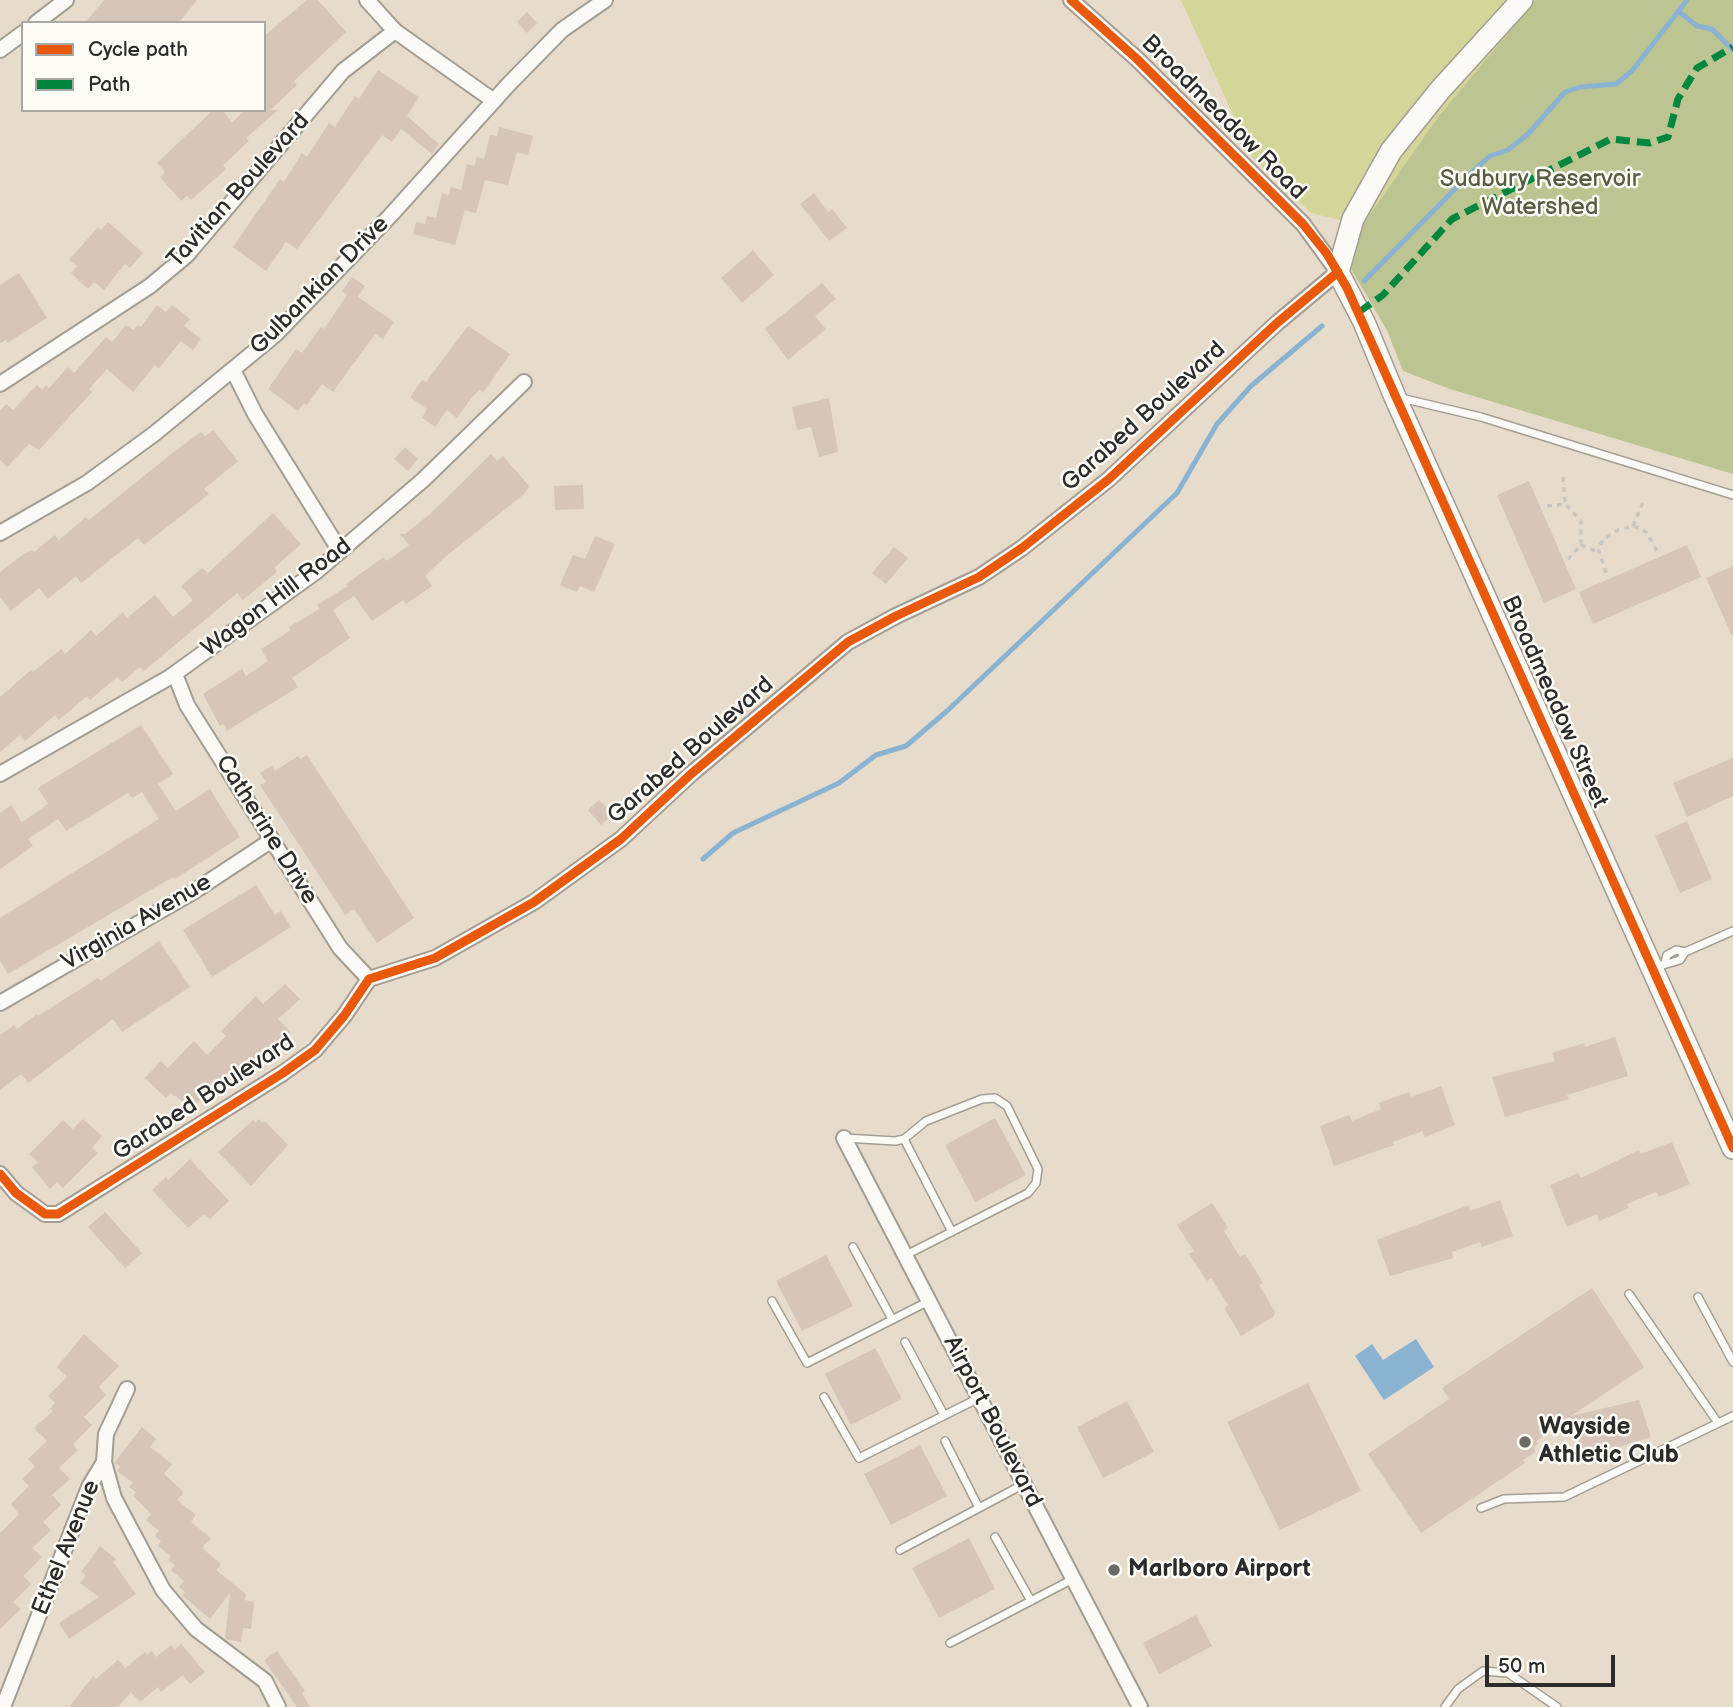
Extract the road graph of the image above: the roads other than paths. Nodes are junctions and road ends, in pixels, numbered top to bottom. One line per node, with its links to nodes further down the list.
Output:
1 (66, 0): 6 (street)
2 (367, 0): 7 (street)
3 (605, 0): 10 (street, Gulbankian Drive)
4 (1071, 0): 11 (street, Broadmeadow Road)
5 (1522, 0): 11 (street)
6 (39, 21)
7 (395, 31): 10 (street); 14 (street, Tavitian Boulevard)
8 (21, 34): 9 (street)
9 (0, 50)
10 (494, 101): 12 (street, Gulbankian Drive)
11 (1338, 272): 15 (street, Broadmeadow Street); 24 (street, Garabed Boulevard)
12 (233, 370): 17 (street, Gulbankian Drive); 18 (street)
13 (524, 382): 18 (street, Wagon Hill Road)
14 (0, 384)
15 (1395, 397): 16 (lane); 23 (street, Broadmeadow Street)
16 (1733, 495)
17 (0, 533)
18 (340, 551): 19 (street, Wagon Hill Road)
19 (175, 674): 20 (street, Wagon Hill Road); 21 (street, Catherine Drive)
20 (0, 774)
21 (272, 840): 24 (street, Catherine Drive); 25 (street, Virginia Avenue)
22 (1733, 931): 23 (lane)
23 (1659, 965): 28 (street, Broadmeadow Street)
24 (369, 979): 29 (street, Garabed Boulevard)
25 (0, 1003)
26 (844, 1138): 27 (lane); 32 (street, Airport Boulevard)
27 (904, 1139): 30 (lane); 30 (lane)
28 (1733, 1148)
29 (0, 1174)
30 (952, 1232): 32 (lane)
31 (853, 1247): 37 (lane)
32 (905, 1256): 36 (street, Airport Boulevard)
33 (1629, 1294): 45 (lane)
34 (1698, 1297): 39 (lane)
35 (772, 1301): 37 (lane)
36 (929, 1301): 37 (lane); 42 (street, Airport Boulevard)
37 (892, 1320)
38 (905, 1342): 43 (lane)
39 (1733, 1362)
40 (127, 1388): 47 (street, Ethel Avenue)
41 (824, 1397): 43 (lane)
42 (979, 1398): 43 (lane); 48 (street, Airport Boulevard)
43 (944, 1415)
44 (1733, 1416): 45 (lane)
45 (1718, 1423): 50 (lane)
46 (945, 1441): 49 (lane)
47 (104, 1462): 56 (street, Ethel Avenue); 57 (street)
48 (1024, 1484): 49 (lane); 53 (street, Airport Boulevard)
49 (979, 1508): 52 (lane)
50 (1481, 1508)
51 (995, 1536): 54 (lane)
52 (900, 1550)
53 (1073, 1578): 54 (lane); 58 (street, Airport Boulevard)
54 (1031, 1601): 55 (lane)
55 (950, 1643)
56 (3, 1707)
57 (278, 1707)
58 (1140, 1707)
59 (1446, 1707): 60 (lane)
60 (1557, 1707)

